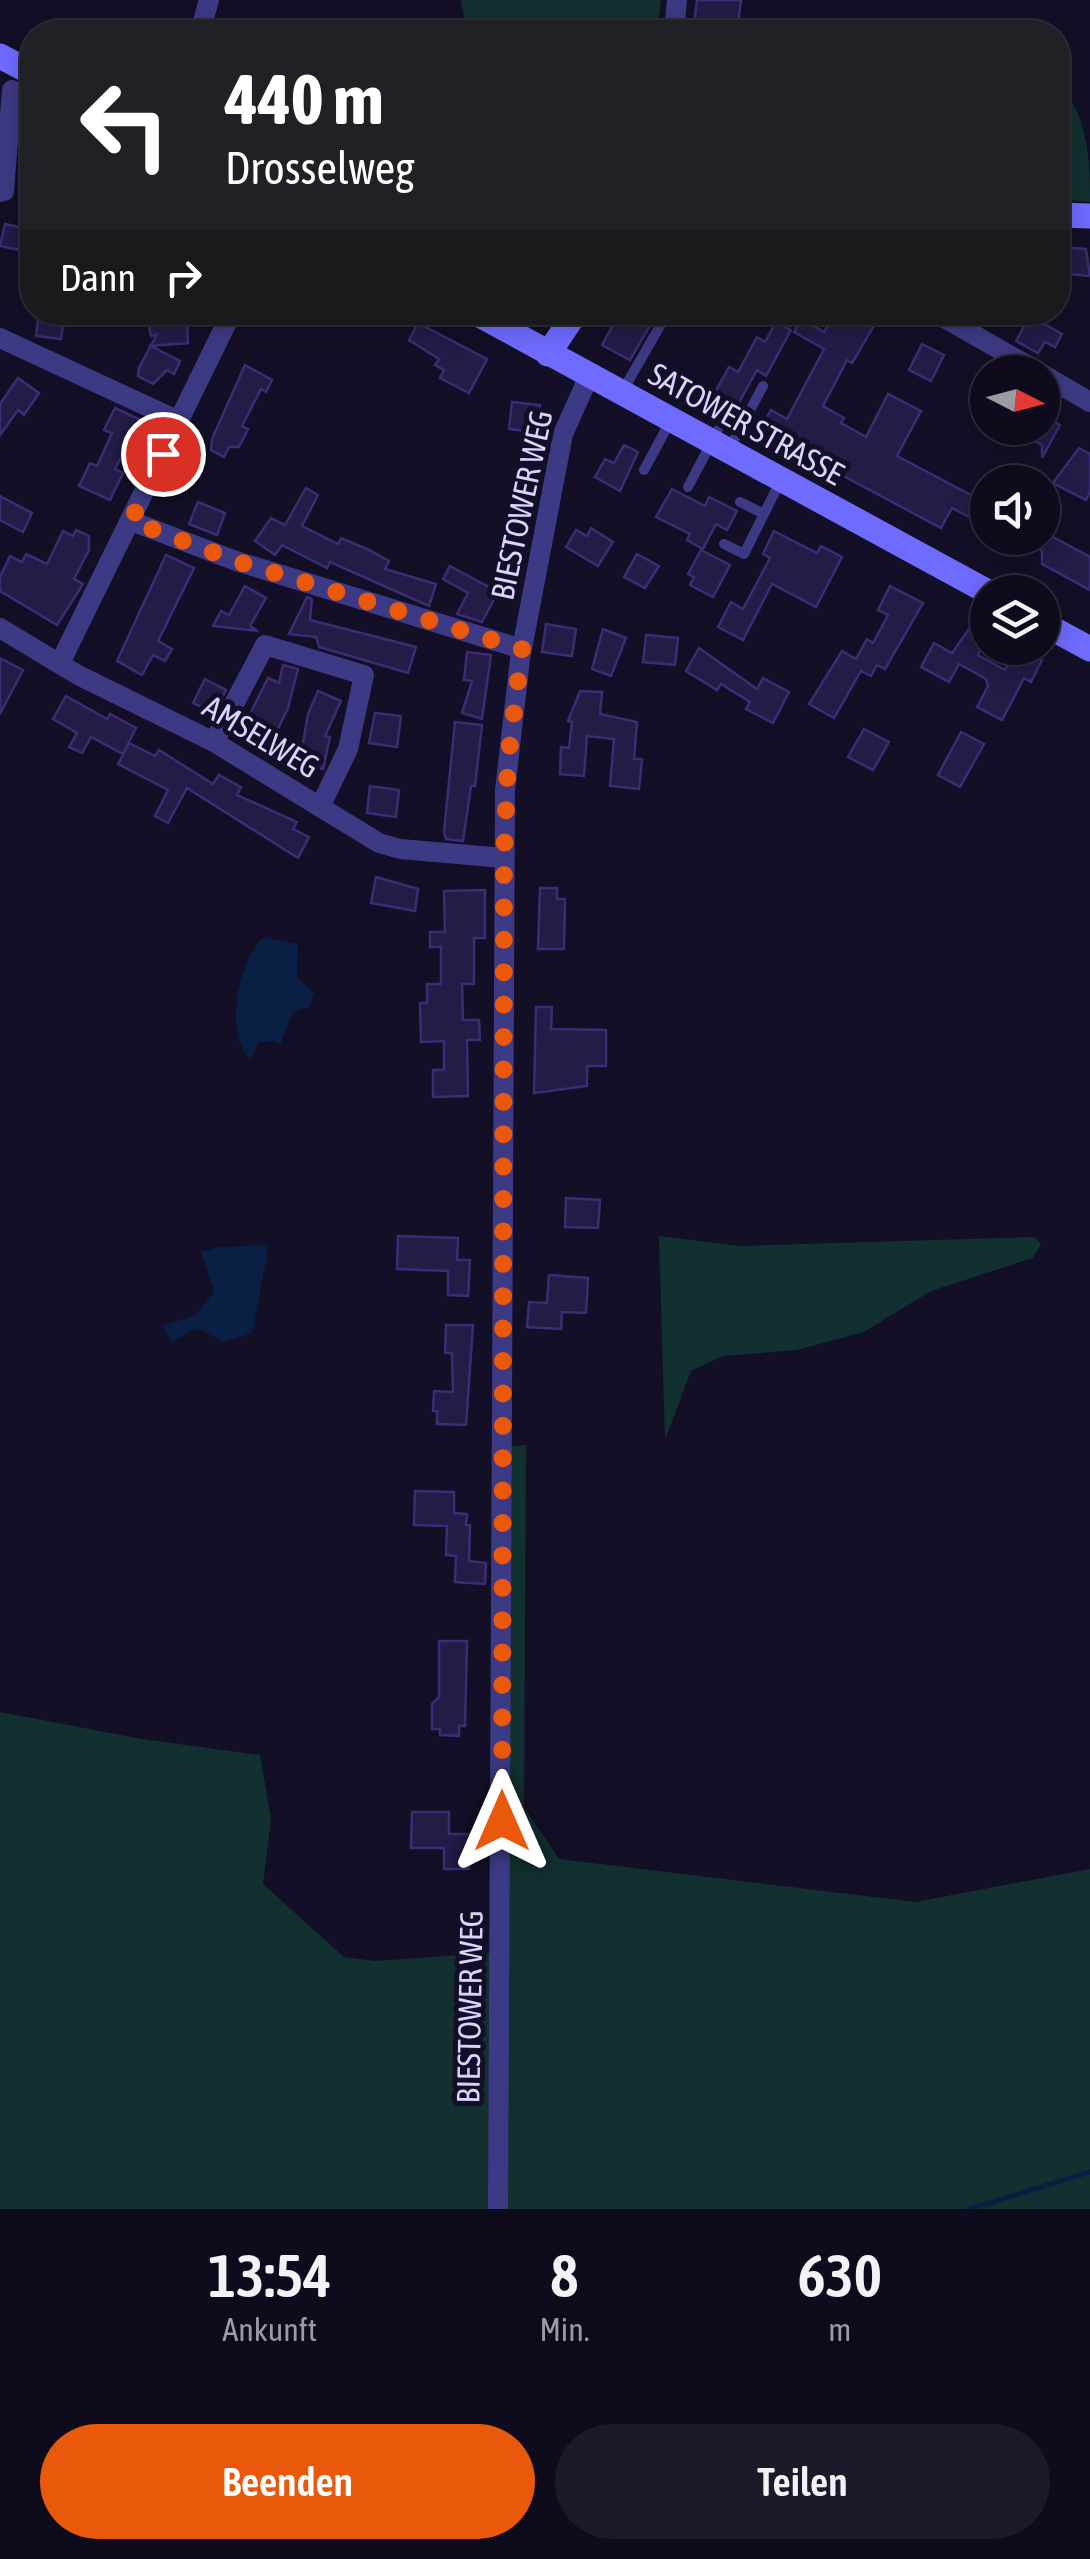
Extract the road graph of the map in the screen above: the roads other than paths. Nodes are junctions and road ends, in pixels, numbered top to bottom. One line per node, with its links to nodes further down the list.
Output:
1 (15, 88): 2 (street)
2 (0, 192)
3 (226, 325): 16 (street)
4 (497, 325): 9 (main road, SATOWER STRASSE)
5 (567, 325): 9 (main road)
6 (661, 325): 14 (lane)
7 (956, 325): 10 (street)
8 (0, 338): 16 (street)
9 (548, 354): 11 (main road, SATOWER STRASSE)
10 (1008, 355)
11 (590, 376): 14 (main road, SATOWER STRASSE); 29 (street, BIESTOWER WEG)
12 (1060, 385): 15 (street)
13 (763, 386): 18 (lane)
14 (622, 393): 17 (main road, SATOWER STRASSE)
15 (1090, 402)
16 (179, 420): 24 (street)
17 (670, 420): 18 (main road, SATOWER STRASSE); 19 (lane)
18 (719, 441): 20 (main road, SATOWER STRASSE); 21 (lane)
19 (644, 470)
20 (782, 480): 23 (lane); 26 (main road, SATOWER STRASSE)
21 (688, 487)
22 (740, 502): 23 (lane)
23 (764, 514): 25 (lane)
24 (131, 521): 29 (street); 31 (street)
25 (724, 544)
26 (970, 582)
27 (0, 628): 31 (street, AMSELWEG)
28 (1060, 633): 30 (main road)
29 (522, 649): 34 (street, BIESTOWER WEG)
30 (1090, 649)
31 (61, 661): 32 (street, AMSELWEG)
32 (214, 742): 33 (street, AMSELWEG); 33 (street)
33 (320, 807): 34 (street, AMSELWEG)
34 (504, 858): 35 (street, BIESTOWER WEG)
35 (498, 2209)

